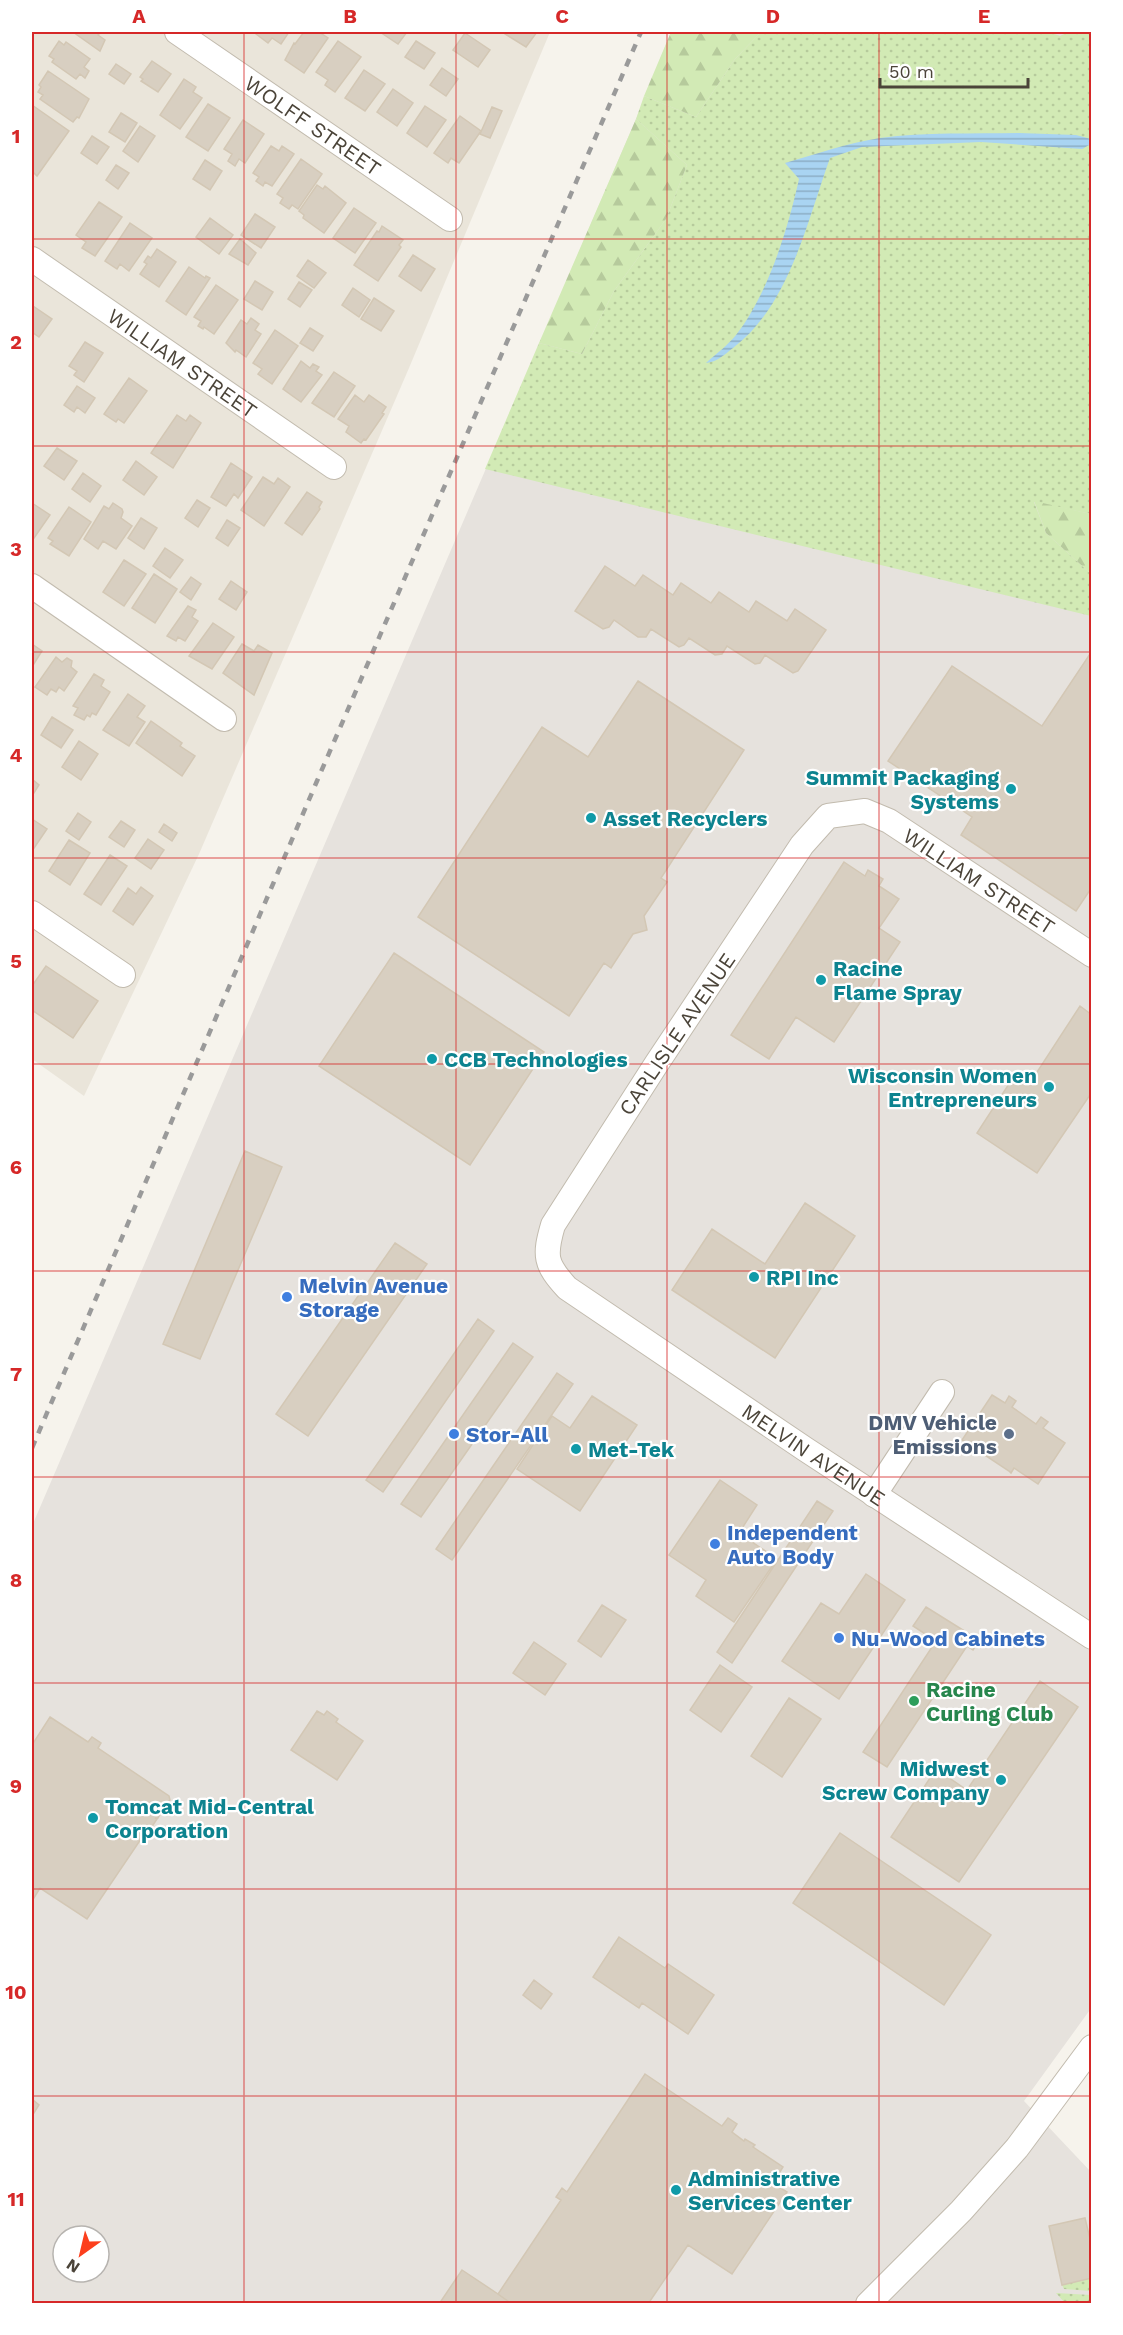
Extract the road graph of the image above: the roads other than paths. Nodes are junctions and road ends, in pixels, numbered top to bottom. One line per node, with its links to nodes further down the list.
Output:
1 (177, 32): 2 (street, WOLFF STREET)
2 (450, 219)
3 (32, 259): 4 (street, WILLIAM STREET)
4 (334, 466)
5 (32, 586): 6 (street)
6 (224, 719)
7 (828, 816): 9 (street, WILLIAM STREET); 11 (street, CARLISLE AVENUE)
8 (32, 913): 10 (street)
9 (1092, 955)
10 (123, 975)
11 (547, 1261): 13 (street, MELVIN AVENUE)
12 (942, 1392): 13 (street)
13 (874, 1495): 14 (street, MELVIN AVENUE)
14 (1092, 1637)
15 (1092, 2047): 16 (street)
16 (868, 2304)

